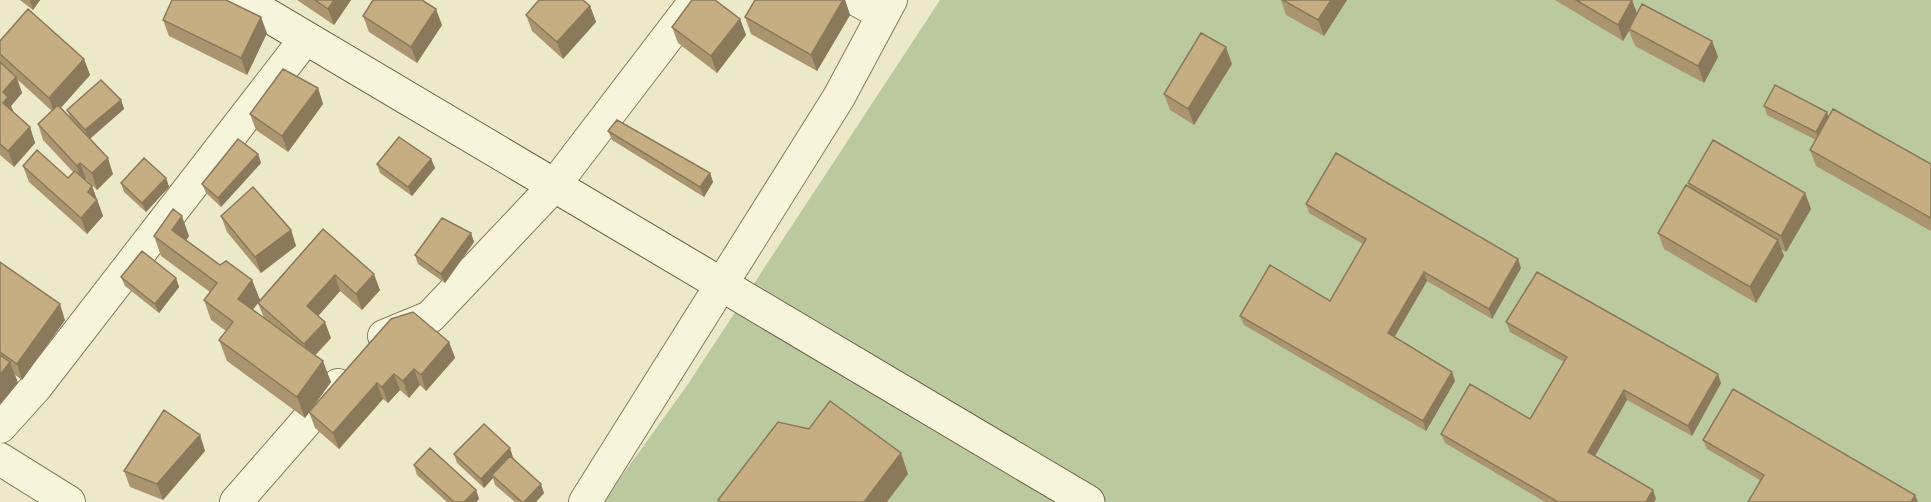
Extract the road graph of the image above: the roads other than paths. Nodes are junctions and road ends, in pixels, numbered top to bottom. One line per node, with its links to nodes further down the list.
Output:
1 (242, 0): 4 (street)
2 (696, 0): 5 (street)
3 (877, 5): 6 (street)
4 (306, 38): 5 (street); 7 (street)
5 (553, 187): 6 (street); 10 (street)
6 (722, 287): 11 (street); 12 (street)
7 (0, 427)
8 (0, 459): 9 (street)
9 (69, 502)
10 (236, 502)
11 (585, 502)
12 (1088, 502)

